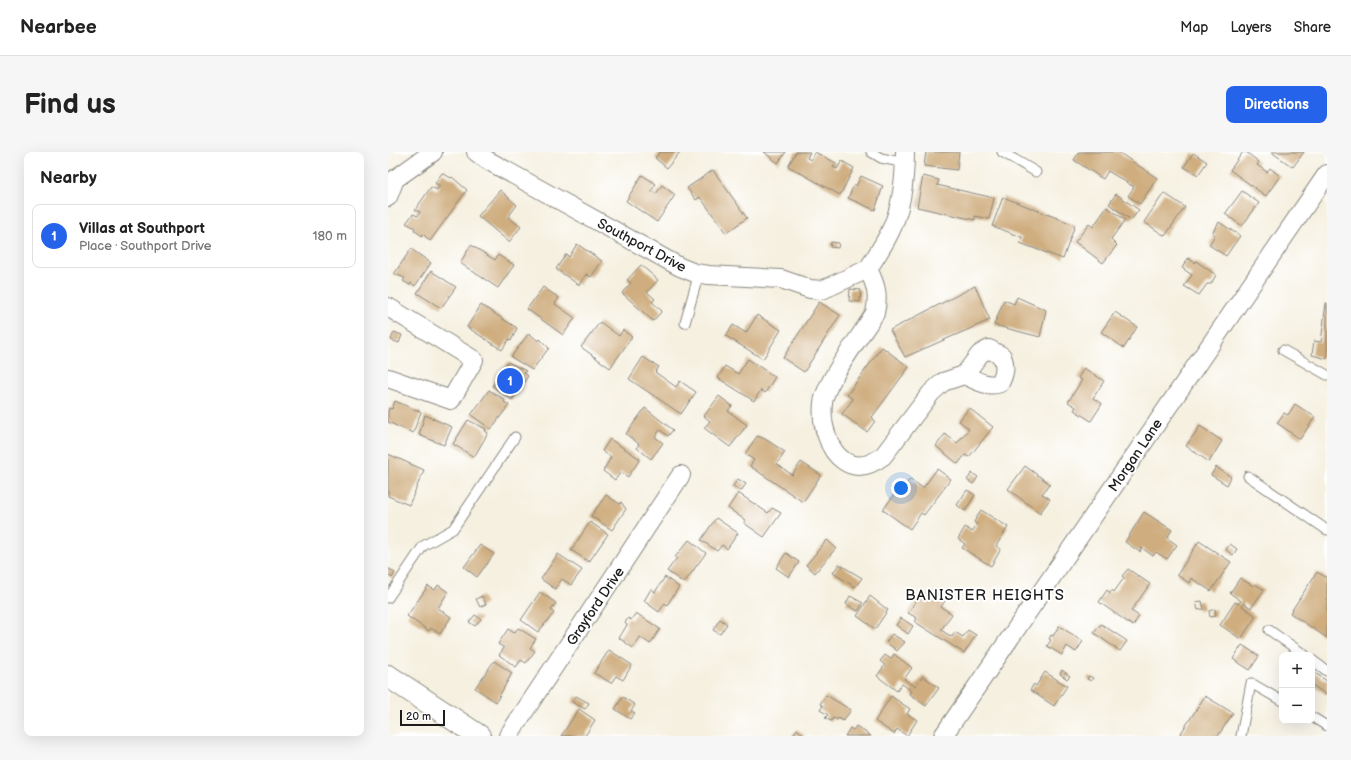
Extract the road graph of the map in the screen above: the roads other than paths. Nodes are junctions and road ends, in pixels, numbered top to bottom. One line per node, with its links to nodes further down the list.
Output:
1 (433, 152): 8 (street)
2 (476, 152): 10 (street, Southport Drive)
3 (871, 152): 5 (lane)
4 (1002, 152): 6 (lane)
5 (905, 158): 9 (street)
6 (1036, 172)
7 (1327, 174): 32 (street, Morgan Lane)
8 (388, 198)
9 (868, 270): 10 (street, Southport Drive); 14 (street)
10 (699, 273): 12 (lane)
11 (388, 307): 16 (street)
12 (685, 323)
13 (1283, 350): 15 (lane)
14 (964, 375)
15 (1327, 375)
16 (388, 378)
17 (514, 437): 21 (lane)
18 (681, 475): 31 (street, Grayford Drive)
19 (1248, 476): 20 (lane)
20 (1327, 530)
21 (388, 598)
22 (1269, 630): 23 (lane)
23 (1300, 652)
24 (1315, 662): 25 (lane)
25 (1327, 671)
26 (388, 676): 30 (street)
27 (1279, 699): 33 (lane)
28 (1315, 719): 29 (lane)
29 (1327, 726)
30 (479, 736)
31 (508, 736)
32 (943, 736)
33 (1241, 736)

